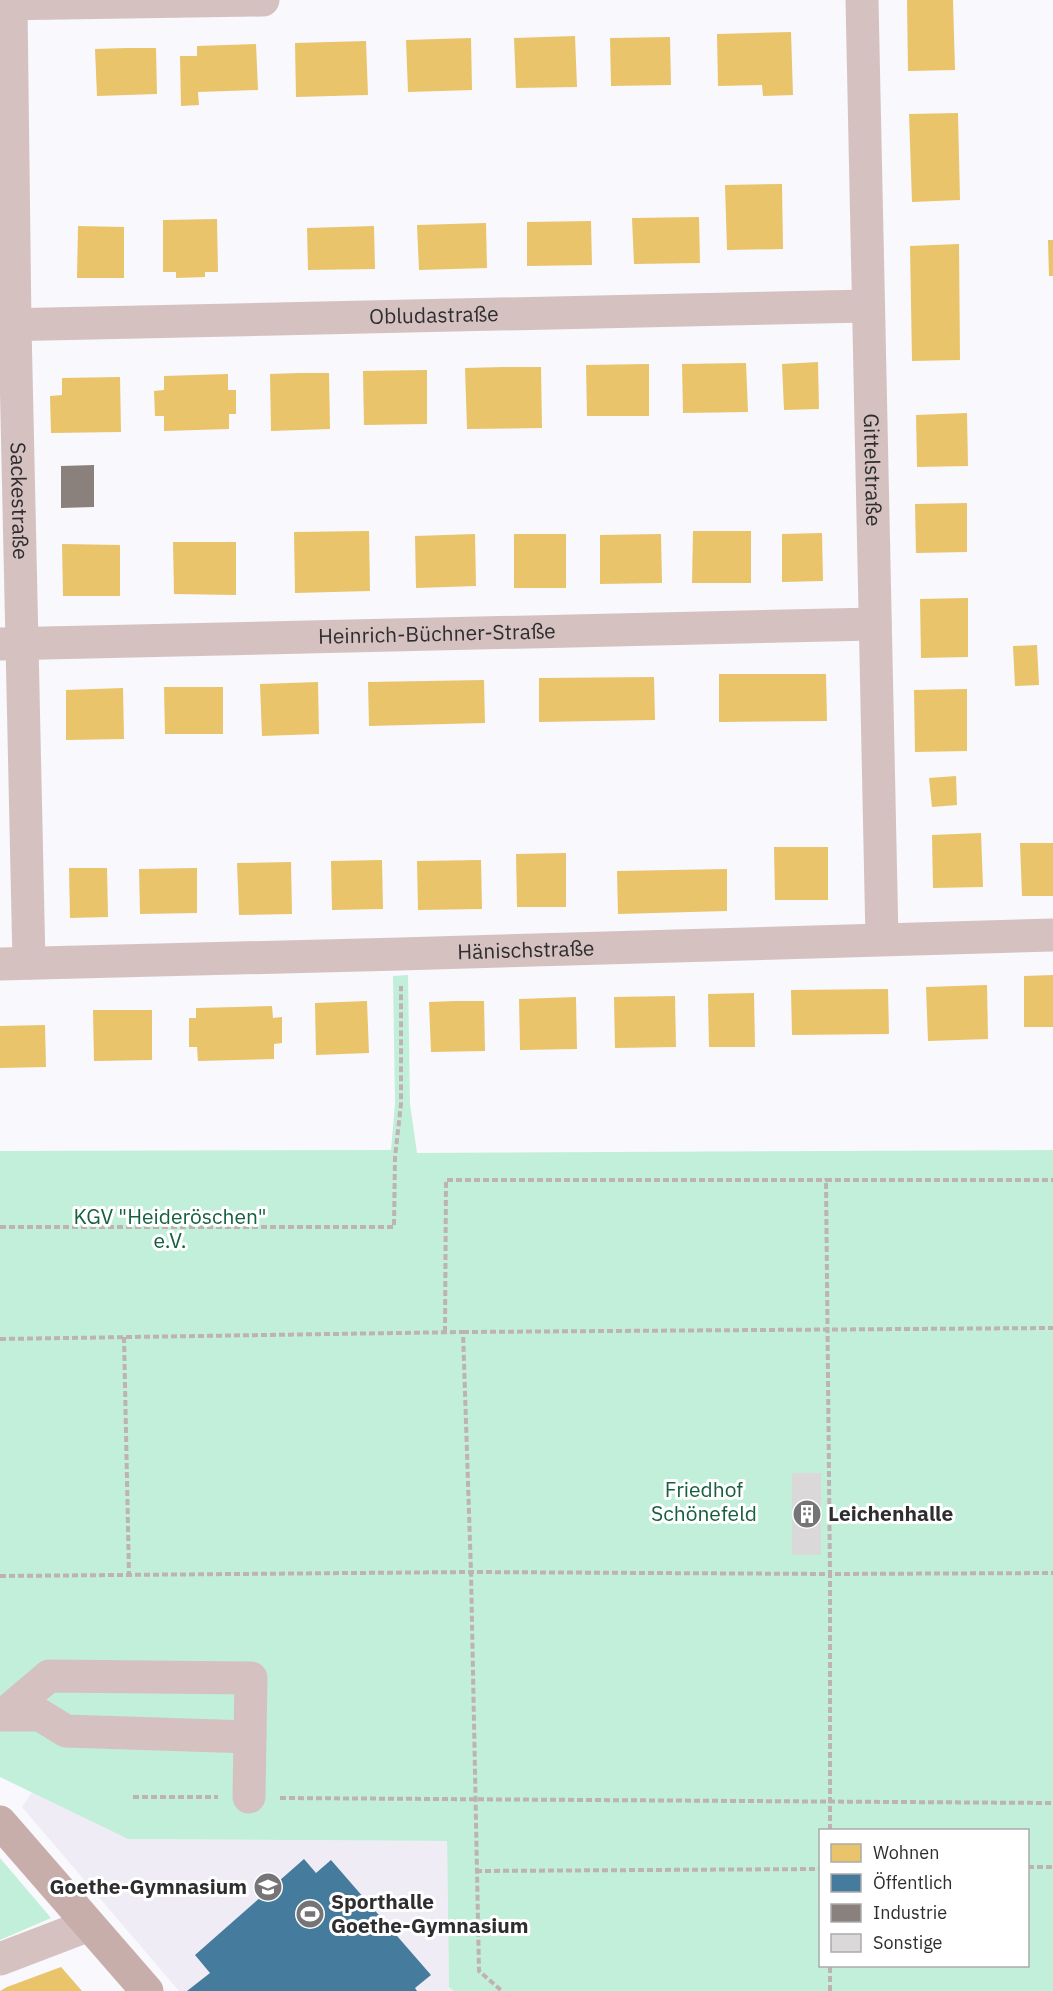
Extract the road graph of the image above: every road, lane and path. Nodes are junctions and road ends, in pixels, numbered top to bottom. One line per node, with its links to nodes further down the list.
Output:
1 (263, 0): 3 (street)
2 (862, 0): 4 (street, Gittelstraße)
3 (22, 3): 5 (street, Sackestraße)
4 (868, 306): 5 (street, Obludastraße); 6 (street, Gittelstraße)
5 (8, 325): 7 (street, Sackestraße)
6 (875, 624): 7 (street, Heinrich-Büchner-Straße); 9 (street, Gittelstraße)
7 (11, 644): 11 (street, Sackestraße)
8 (1053, 935): 9 (street, Hänischstraße)
9 (882, 939): 10 (street, Hänischstraße)
10 (400, 954): 11 (street, Hänischstraße); 14 (path)
11 (15, 963)
12 (826, 1180): 13 (path); 16 (path); 17 (path)
13 (1053, 1180)
14 (0, 1227)
15 (1053, 1328): 16 (path)
16 (827, 1329): 18 (path); 23 (path)
17 (445, 1332): 18 (path); 19 (path)
18 (463, 1332): 21 (path)
19 (124, 1337): 20 (path); 24 (path)
20 (0, 1339)
21 (471, 1572): 23 (path); 24 (path); 30 (path)
22 (1053, 1573): 23 (path)
23 (830, 1574): 31 (path)
24 (129, 1575): 25 (path)
25 (0, 1576)
26 (1, 1713): 27 (street); 27 (street)
27 (250, 1737): 29 (street)
28 (133, 1797): 29 (path)
29 (249, 1797): 30 (path)
30 (474, 1798): 31 (path); 38 (path)
31 (830, 1801): 32 (path); 34 (path)
32 (1053, 1803)
33 (0, 1822): 39 (main road)
34 (830, 1829)
35 (1029, 1867): 36 (path)
36 (1053, 1867)
37 (819, 1869): 38 (path)
38 (476, 1871): 43 (path)
39 (89, 1925): 40 (street); 42 (main road)
40 (0, 1959)
41 (830, 1967): 44 (path)
42 (147, 1991)
43 (502, 1991)
44 (830, 1991)

